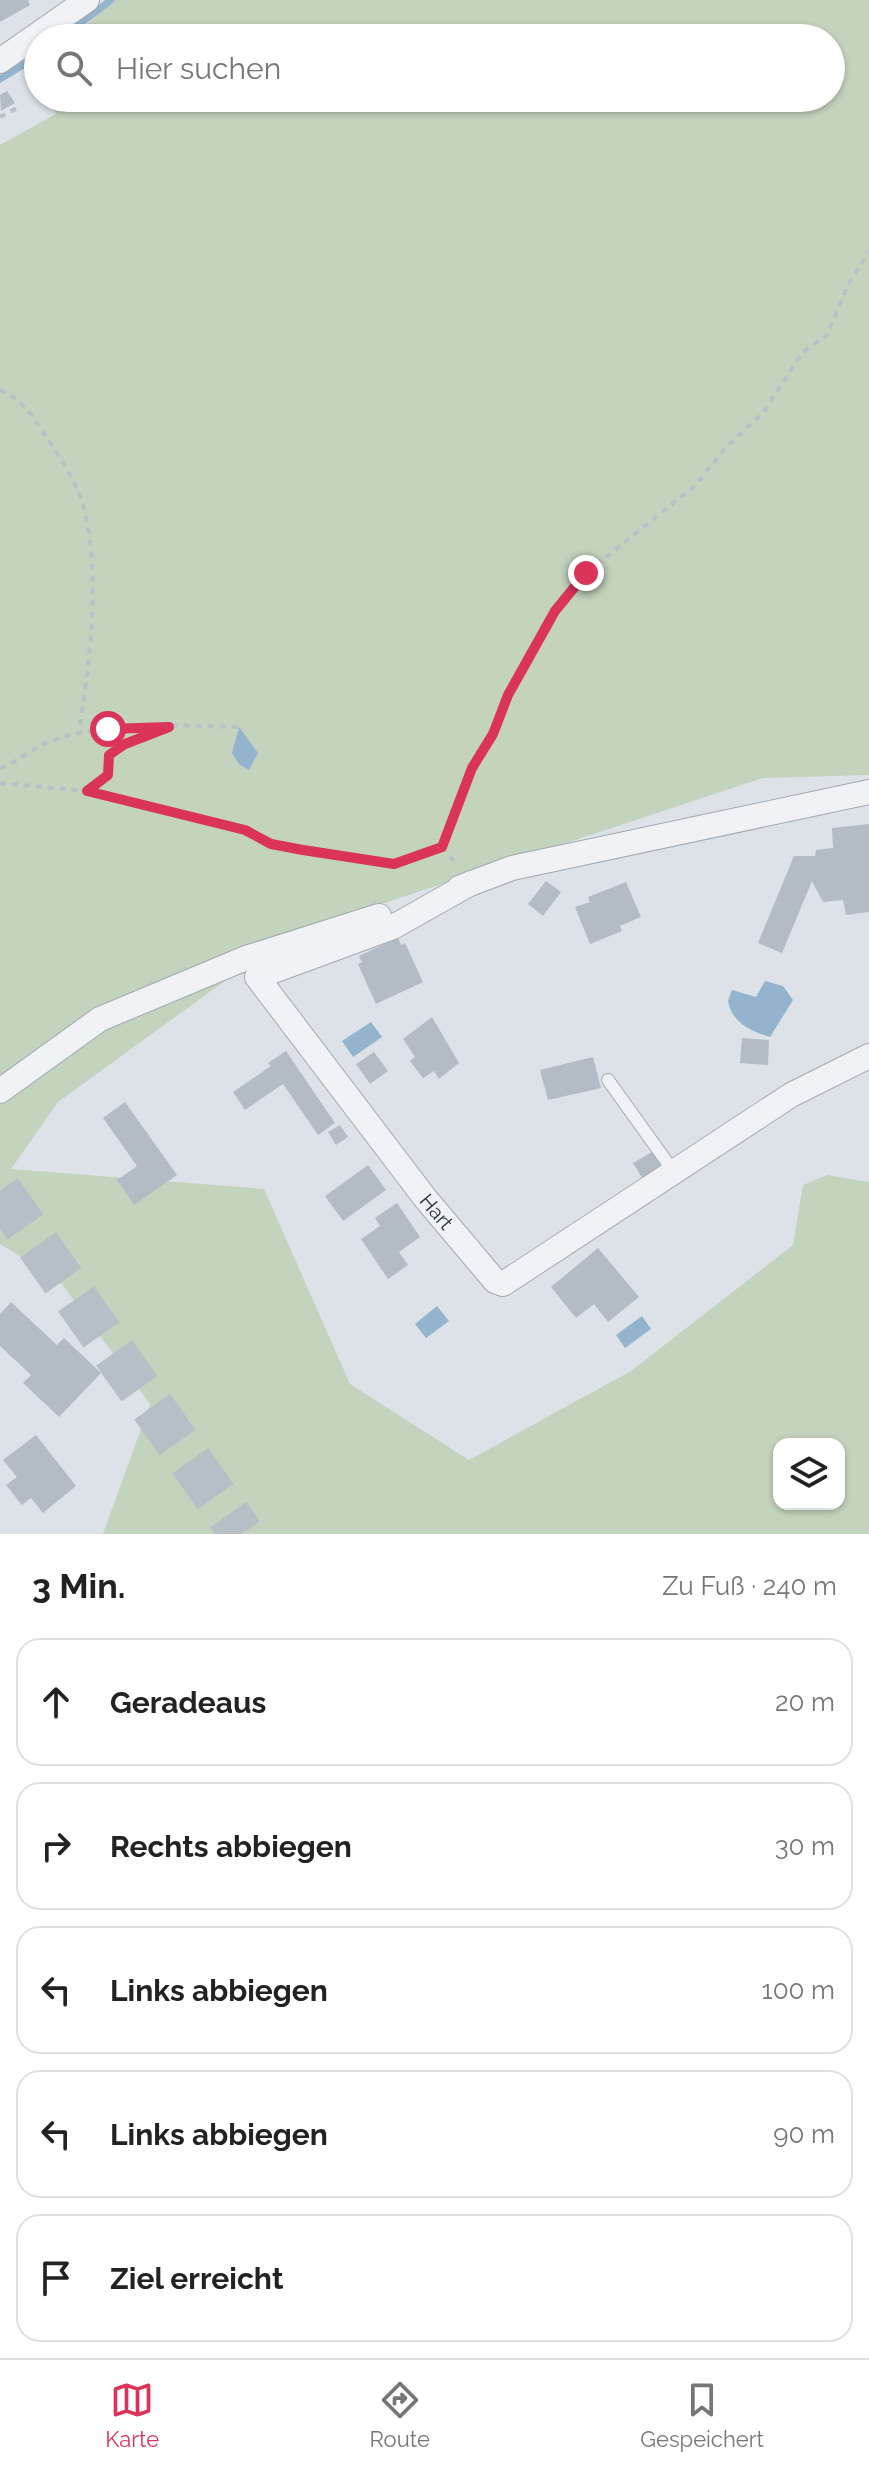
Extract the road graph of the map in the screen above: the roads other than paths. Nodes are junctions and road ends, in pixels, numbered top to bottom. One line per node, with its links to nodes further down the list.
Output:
1 (87, 0): 2 (street)
2 (53, 24)
3 (24, 44): 4 (street)
4 (0, 61)
5 (869, 792): 6 (street, Hart)
6 (471, 883): 9 (street, Hart); 10 (street, Hart)
7 (869, 1056): 10 (street, Hart)
8 (608, 1080): 10 (lane)
9 (0, 1091)
10 (674, 1172)

